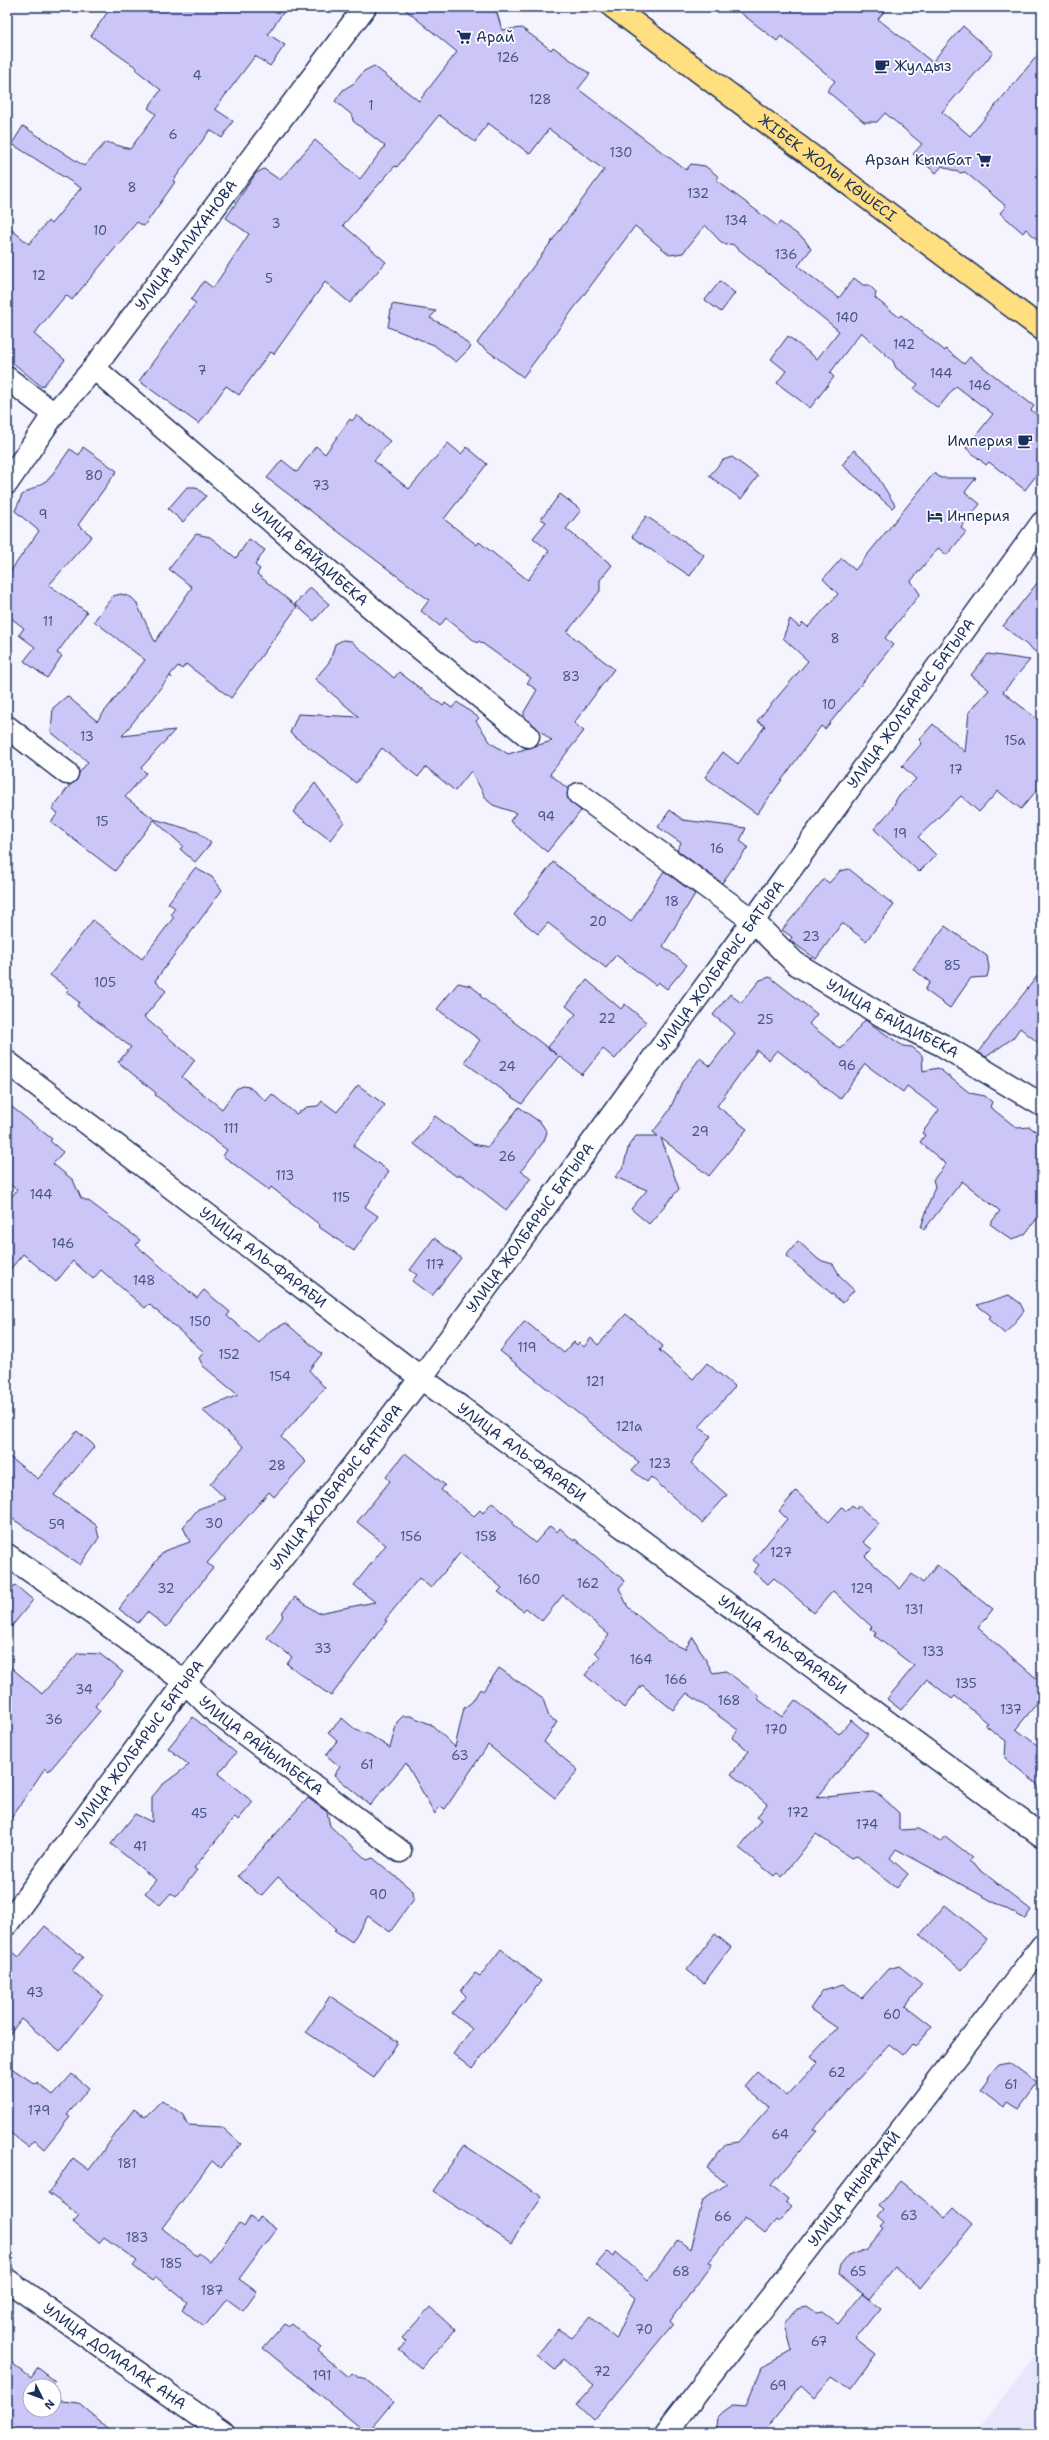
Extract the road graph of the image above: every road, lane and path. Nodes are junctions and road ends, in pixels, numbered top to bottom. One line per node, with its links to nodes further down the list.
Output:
1 (365, 7): 4 (street, УЛИЦА УАЛИХАНОВА)
2 (613, 7): 3 (highway, ЖІБЕК ЖОЛЫ КӨШЕСІ)
3 (1042, 329)
4 (94, 368): 6 (street, УЛИЦА УАЛИХАНОВА); 10 (street, УЛИЦА БАЙДИБЕКА)
5 (7, 378): 6 (street)
6 (54, 414): 7 (street, УЛИЦА УАЛИХАНОВА)
7 (7, 483)
8 (1042, 523): 13 (street, УЛИЦА ЖОЛБАРЫС БАТЫРА)
9 (7, 727): 11 (street)
10 (528, 736)
11 (67, 773)
12 (579, 794): 13 (street, УЛИЦА БАЙДИБЕКА)
13 (752, 920): 15 (street, УЛИЦА БАЙДИБЕКА); 16 (street, УЛИЦА ЖОЛБАРЫС БАТЫРА)
14 (7, 1062): 16 (street, УЛИЦА АЛЬ-ФАРАБИ)
15 (1042, 1105)
16 (421, 1378): 18 (street, УЛИЦА ЖОЛБАРЫС БАТЫРА); 19 (street, УЛИЦА АЛЬ-ФАРАБИ)
17 (7, 1555): 18 (street, УЛИЦА РАЙЫМБЕКА)
18 (185, 1682): 20 (street, УЛИЦА РАЙЫМБЕКА); 21 (street, УЛИЦА ЖОЛБАРЫС БАТЫРА)
19 (1042, 1836)
20 (400, 1851)
21 (7, 1924)
22 (1042, 1946): 25 (street, УЛИЦА АНЫРАХАЙ)
23 (7, 2280): 24 (street, УЛИЦА ДОМАЛАК АНА)
24 (223, 2433)
25 (666, 2433)

